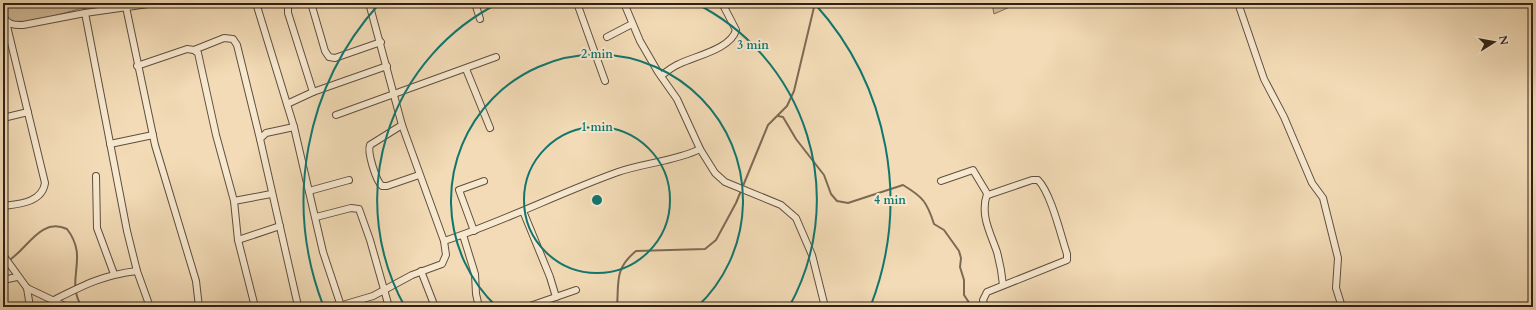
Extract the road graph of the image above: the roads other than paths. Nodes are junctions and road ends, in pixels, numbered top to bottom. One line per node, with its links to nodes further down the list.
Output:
1 (155, 3): 11 (street)
2 (256, 3): 27 (street)
3 (292, 3): 25 (street)
4 (311, 3): 17 (street)
5 (475, 3): 13 (street)
6 (577, 3): 24 (street)
7 (624, 3): 15 (street)
8 (722, 3): 23 (street)
9 (1238, 3): 83 (street)
10 (372, 4): 17 (street)
11 (126, 7): 12 (street); 20 (street)
12 (85, 13): 14 (street); 36 (street)
13 (480, 19)
14 (4, 21): 28 (street)
15 (632, 24): 16 (street); 23 (street)
16 (607, 37)
17 (380, 42): 21 (street)
18 (194, 50): 20 (street); 35 (street); 46 (street)
19 (496, 57): 22 (street)
20 (137, 66): 34 (street)
21 (387, 66): 25 (street); 26 (street)
22 (466, 69): 26 (street); 33 (street)
23 (661, 76): 37 (street)
24 (605, 82)
25 (313, 92): 27 (street)
26 (394, 95): 29 (street); 31 (street)
27 (287, 104): 32 (street)
28 (28, 112): 30 (street); 47 (street)
29 (336, 115)
30 (3, 118)
31 (402, 125): 39 (street); 39 (street)
32 (294, 127): 35 (street); 43 (street)
33 (490, 128)
34 (153, 135): 36 (street); 72 (street)
35 (260, 139): 44 (street)
36 (110, 144): 56 (street)
37 (700, 149): 48 (street); 81 (street)
38 (96, 176): 58 (street)
39 (419, 176): 54 (street)
40 (349, 180): 43 (street)
41 (484, 181): 51 (street)
42 (941, 181): 45 (street)
43 (309, 191): 49 (street)
44 (271, 194): 46 (street); 50 (street)
45 (987, 194): 61 (street); 61 (street)
46 (234, 202): 53 (street)
47 (3, 206)
48 (523, 211): 51 (street); 65 (street)
49 (316, 217): 64 (street); 76 (street)
50 (280, 226): 53 (street); 67 (street)
51 (474, 231): 52 (street)
52 (463, 235): 54 (street); 79 (street)
53 (238, 240): 73 (street)
54 (444, 241): 57 (street)
55 (4, 257): 59 (street)
56 (137, 271): 58 (street); 71 (street)
57 (421, 272): 64 (street); 78 (street)
58 (114, 274): 66 (street)
59 (18, 276): 60 (street); 62 (street)
60 (3, 280)
61 (1003, 285): 82 (street)
62 (27, 288): 66 (street); 69 (street)
63 (576, 290): 65 (street)
64 (384, 291): 68 (street); 77 (street)
65 (556, 297): 80 (street)
66 (54, 300): 70 (street)
67 (298, 306): 74 (street); 75 (street)
68 (351, 306): 76 (street)
69 (30, 307)
70 (67, 307)
71 (150, 307)
72 (199, 307)
73 (255, 307)
74 (289, 307)
75 (320, 307)
76 (339, 307)
77 (389, 307)
78 (435, 307)
79 (479, 307)
80 (527, 307)
81 (825, 307)
82 (985, 307)
83 (1342, 307)

